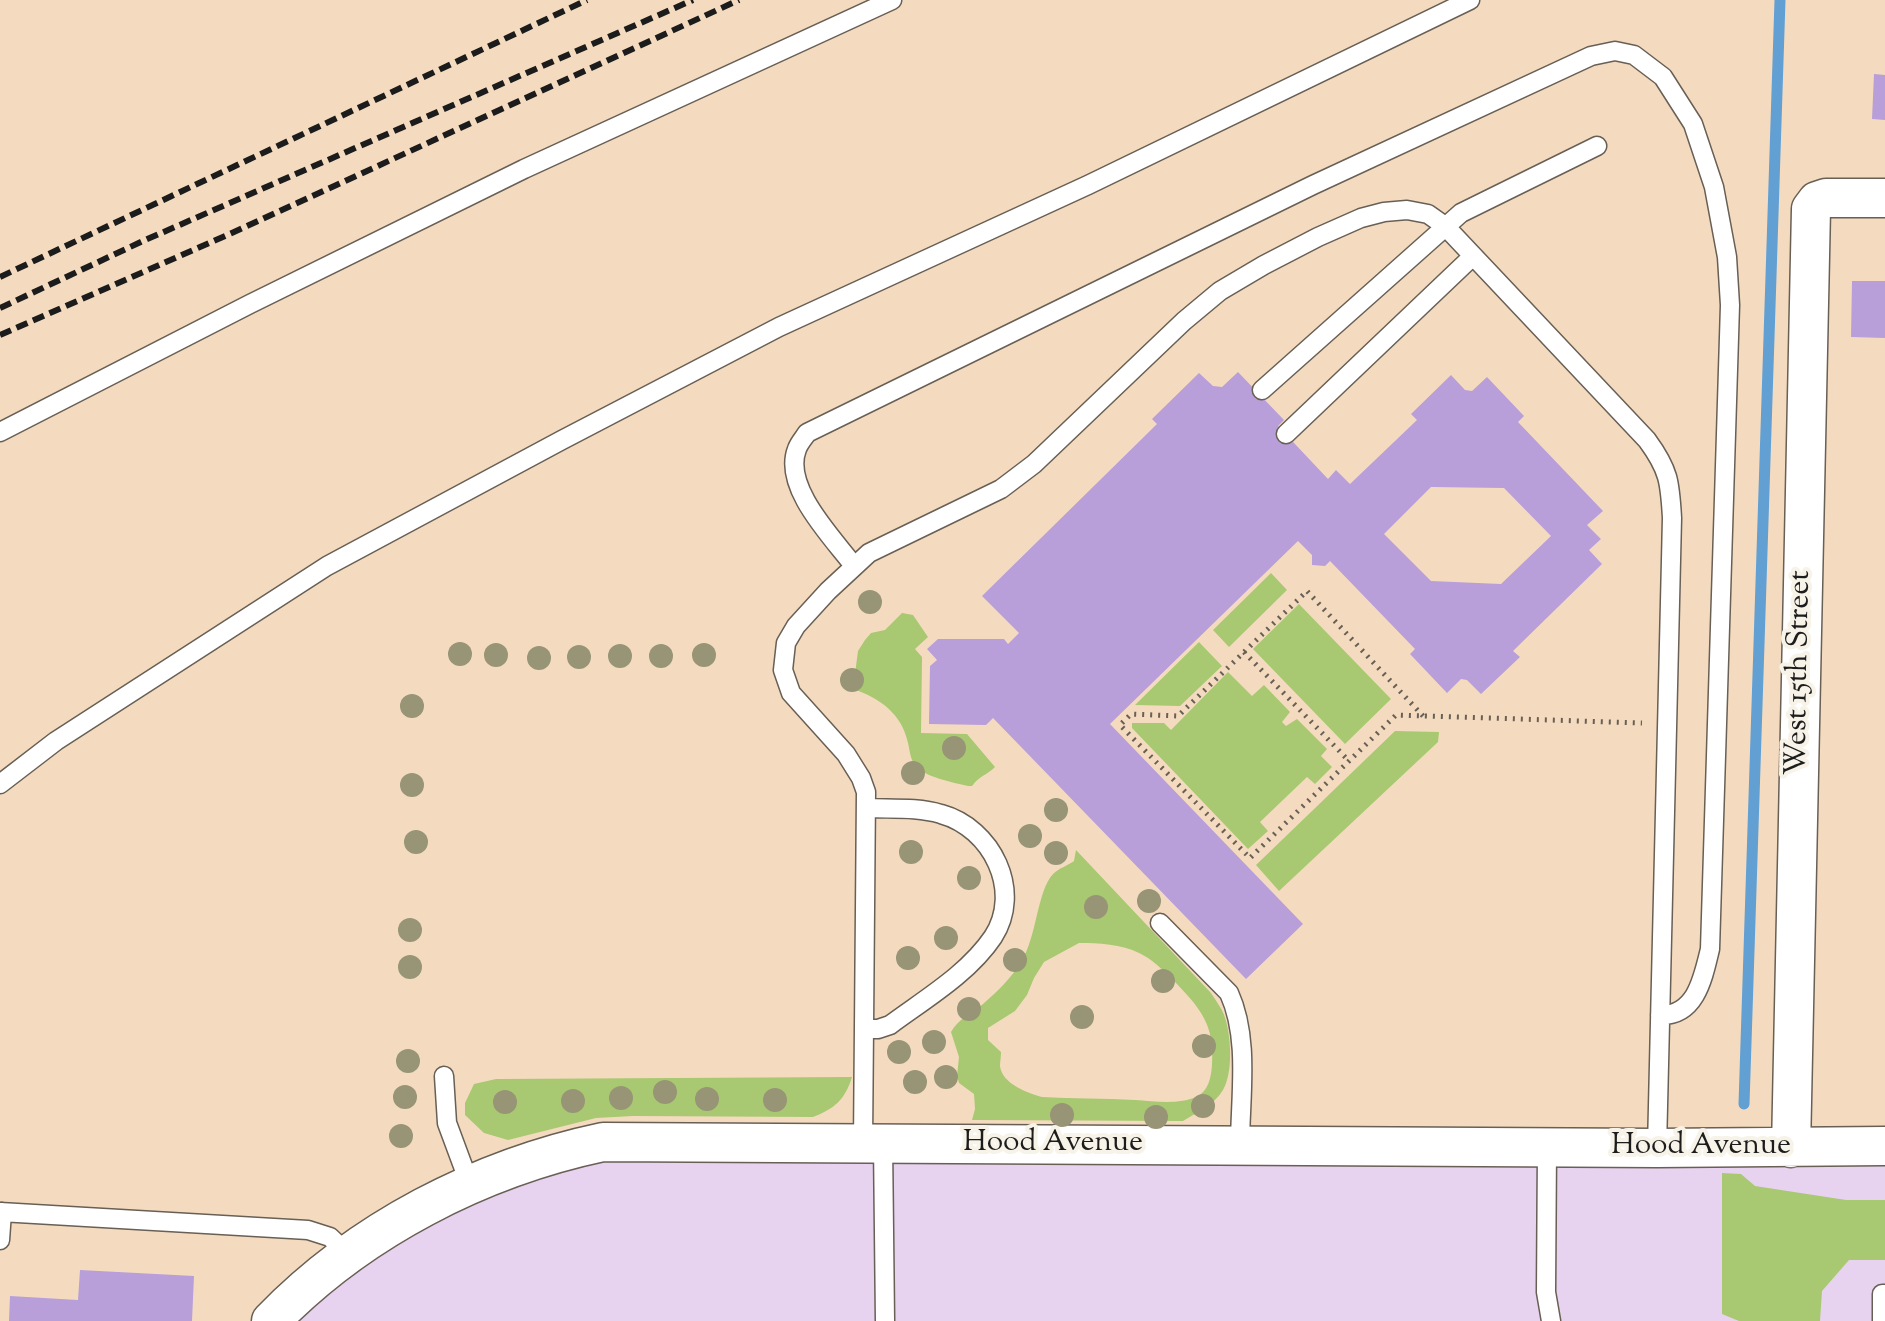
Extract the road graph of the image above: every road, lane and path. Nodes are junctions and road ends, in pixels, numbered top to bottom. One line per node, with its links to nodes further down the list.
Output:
1 (892, 0): 8 (lane)
2 (1470, 0): 15 (lane)
3 (1597, 146): 5 (lane)
4 (1885, 198): 26 (street, West 15th Street)
5 (1445, 226): 6 (lane); 7 (lane); 10 (lane)
6 (1473, 256): 9 (lane); 13 (lane)
7 (1262, 390)
8 (0, 432)
9 (1286, 434)
10 (854, 566): 16 (lane); 18 (lane)
11 (1244, 652): 12 (path); 14 (path); 14 (path)
12 (1423, 716): 13 (path); 14 (path)
13 (1667, 724): 18 (lane)
14 (1349, 761)
15 (0, 784)
16 (868, 808): 19 (lane); 19 (lane)
17 (1160, 923): 22 (lane)
18 (1660, 1015): 25 (lane)
19 (864, 1029): 21 (lane)
20 (444, 1076): 27 (lane)
21 (873, 1143): 22 (street, Hood Avenue); 27 (street, Hood Avenue); 33 (lane)
22 (1240, 1146): 24 (street, Hood Avenue)
23 (1885, 1146): 26 (street, Hood Avenue)
24 (1547, 1148): 25 (street, Hood Avenue); 34 (lane)
25 (1657, 1148): 26 (street, Hood Avenue)
26 (1791, 1148)
27 (470, 1185): 30 (street, Hood Avenue)
28 (1, 1212): 29 (lane); 30 (lane)
29 (0, 1240)
30 (349, 1255): 32 (street, Hood Avenue)
31 (1885, 1294): 35 (lane)
32 (271, 1321)
33 (885, 1321)
34 (1551, 1321)
35 (1882, 1321)

